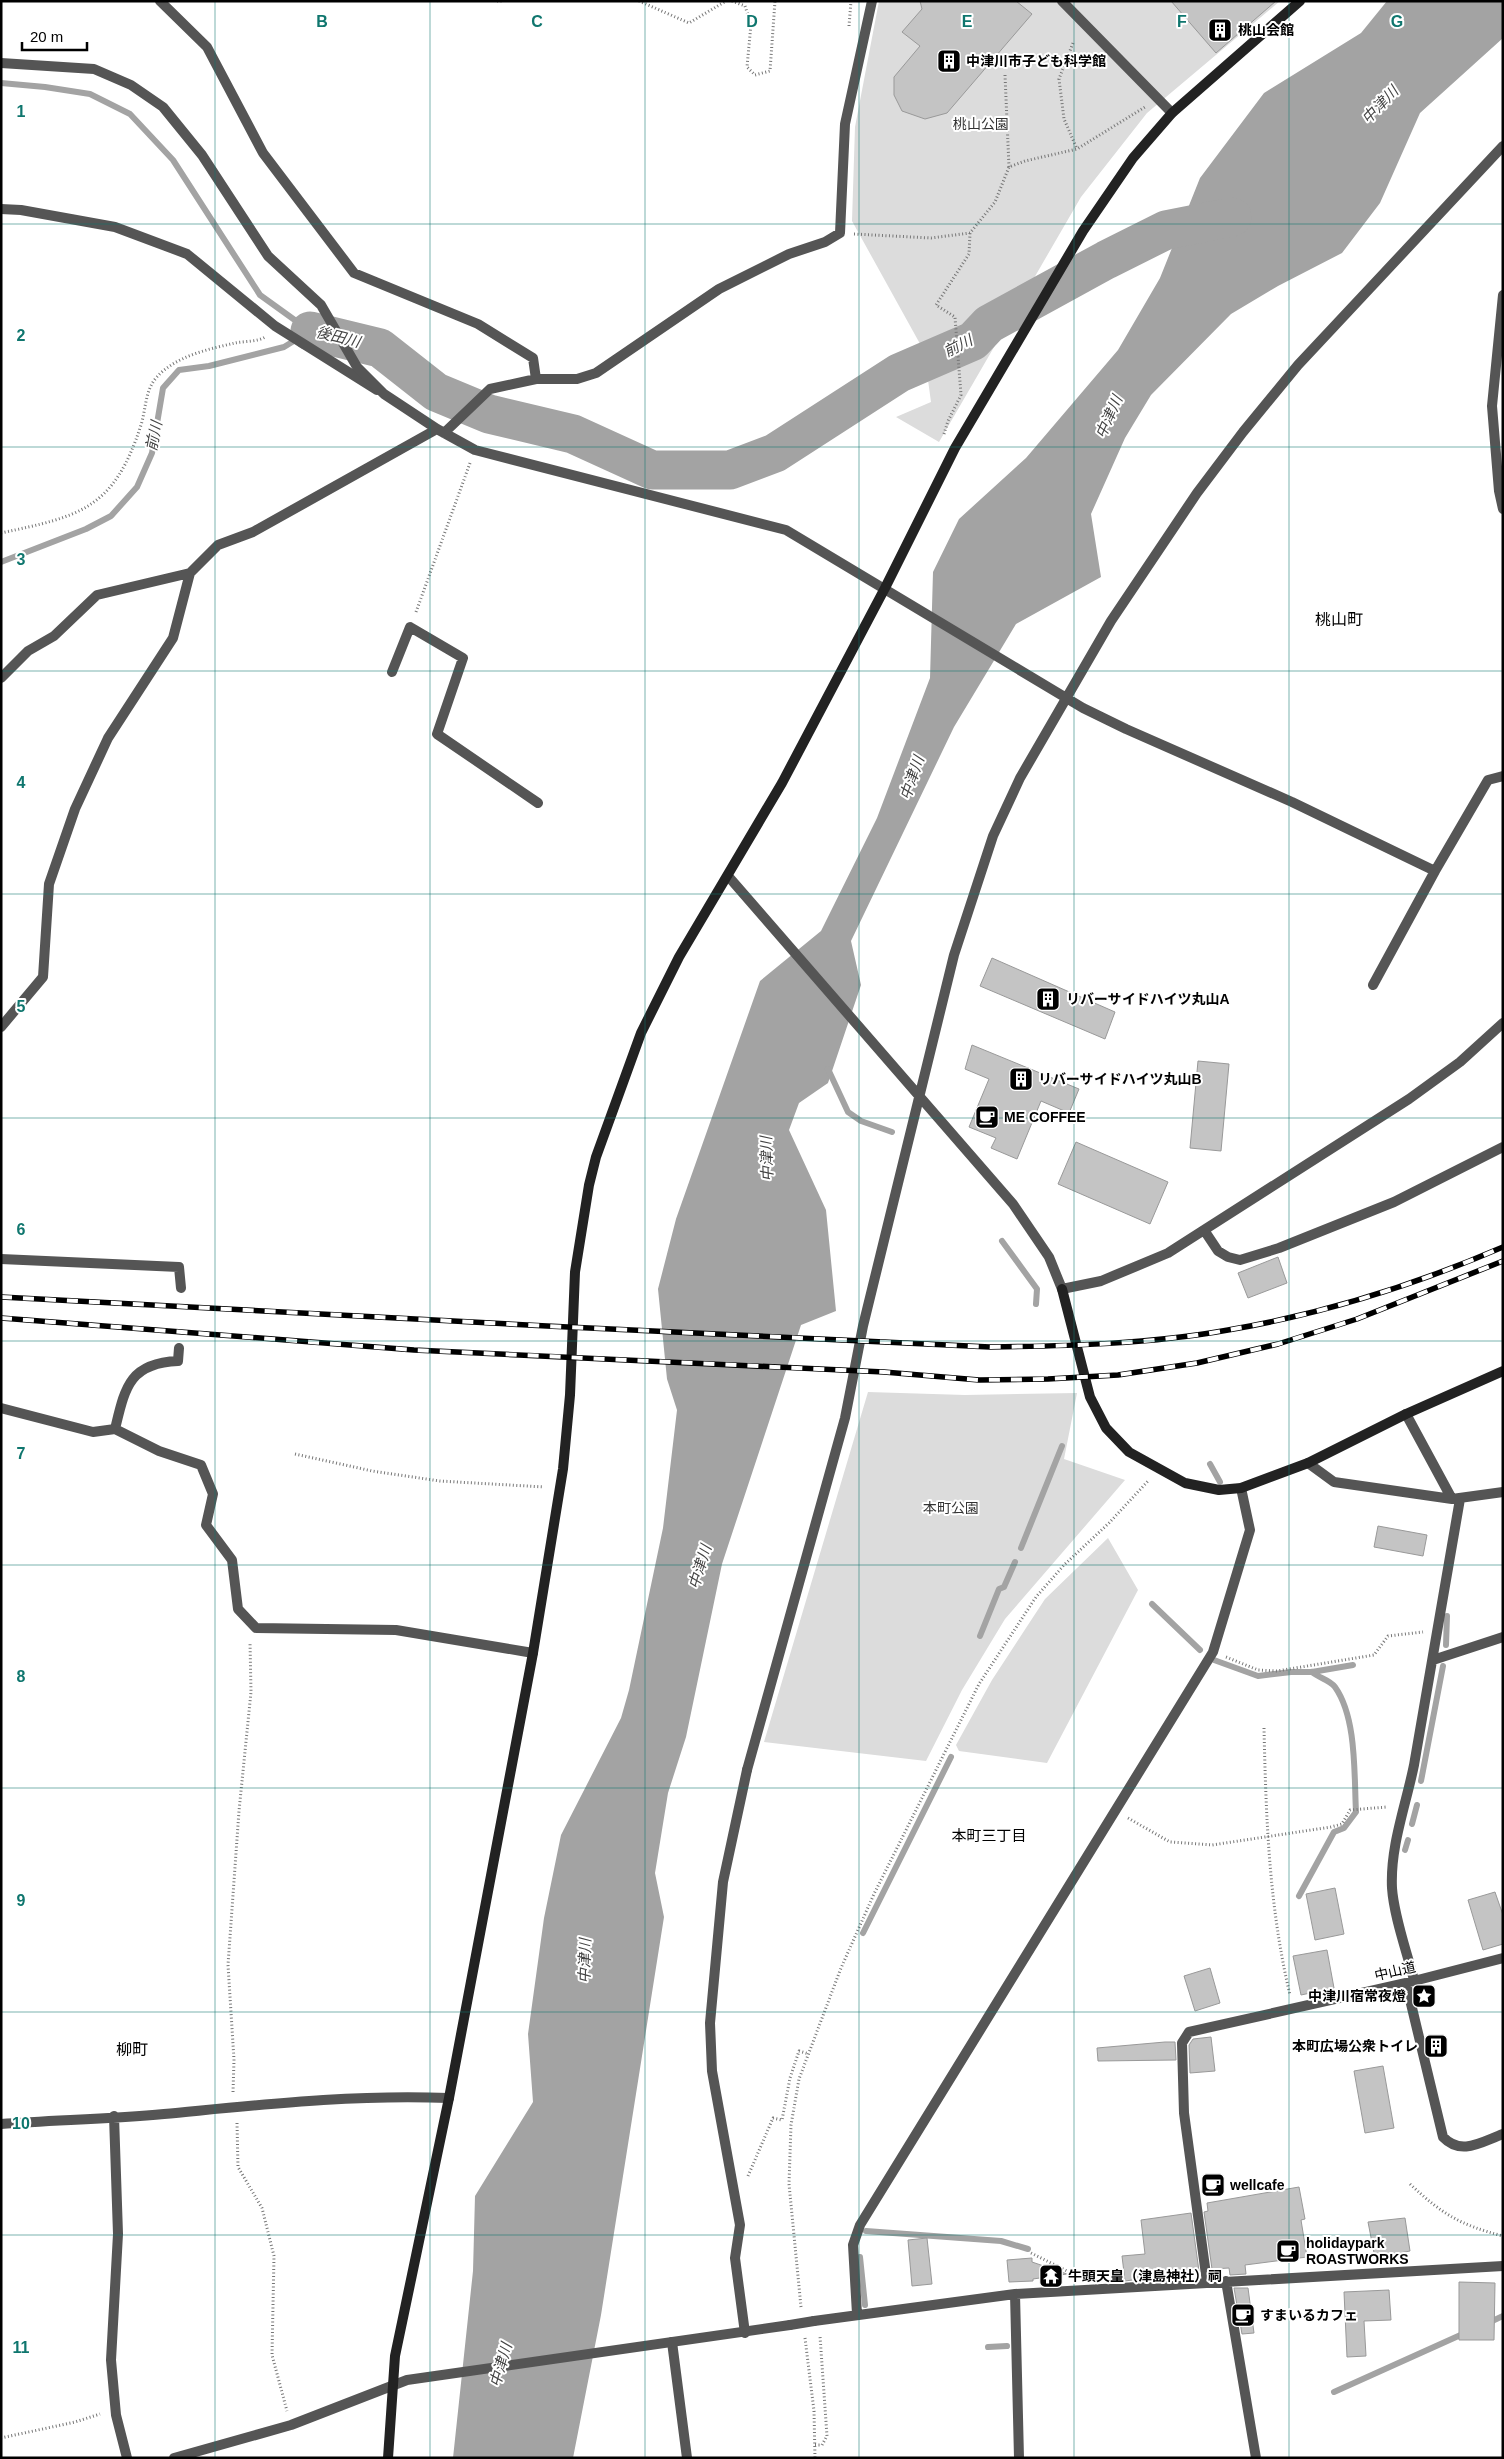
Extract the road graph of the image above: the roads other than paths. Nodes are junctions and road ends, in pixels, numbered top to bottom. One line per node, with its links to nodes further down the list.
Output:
1 (160, 1): 10 (street)
2 (872, 1): 10 (street)
3 (1062, 1): 6 (street)
4 (1300, 1): 6 (street)
5 (1, 63): 11 (street)
6 (1172, 113): 15 (street)
7 (1503, 146): 18 (street)
8 (1, 209): 11 (street)
9 (1503, 295): 13 (street)
10 (536, 379): 12 (street)
11 (384, 394): 12 (street)
12 (441, 431): 14 (street); 15 (street)
13 (1503, 509)
14 (190, 573): 17 (street); 25 (street)
15 (886, 588): 18 (street); 22 (street)
16 (392, 672): 20 (street)
17 (1, 678)
18 (1066, 698): 21 (street); 26 (street)
19 (1503, 776): 21 (street)
20 (538, 803)
21 (1435, 871): 23 (street)
22 (728, 876): 26 (street); 42 (street)
23 (1373, 985)
24 (1503, 1022): 28 (street)
25 (1, 1027)
26 (920, 1099): 31 (street); 55 (street)
27 (1503, 1147): 28 (street)
28 (1204, 1230): 31 (street)
29 (1, 1258): 30 (street)
30 (181, 1288)
31 (1062, 1290): 38 (street)
32 (179, 1348): 36 (street)
33 (1503, 1372): 35 (street)
34 (1, 1408): 36 (street)
35 (1406, 1414): 37 (street); 40 (street)
36 (115, 1429): 42 (street)
37 (1308, 1463): 38 (street); 40 (street)
38 (1241, 1488): 54 (street)
39 (1503, 1492): 40 (street)
40 (1456, 1499): 43 (street)
41 (1503, 1637): 43 (street)
42 (532, 1653): 46 (street)
43 (1433, 1660): 45 (street)
44 (1503, 1958): 45 (street, 中山道)
45 (1410, 1982): 49 (street); 51 (street, 中山道)
46 (449, 2098): 47 (street); 57 (street)
47 (114, 2116): 48 (street); 58 (street)
48 (1, 2124)
49 (1503, 2134)
50 (1503, 2266): 52 (street)
51 (1207, 2282): 52 (street); 53 (street)
52 (1226, 2282): 63 (street)
53 (1015, 2294): 54 (street); 62 (street)
54 (857, 2314): 55 (street, bridge)
55 (745, 2332): 56 (street)
56 (672, 2342): 57 (street); 61 (street)
57 (394, 2385): 59 (street); 60 (street)
58 (127, 2458)
59 (174, 2458)
60 (388, 2458)
61 (687, 2458)
62 (1019, 2458)
63 (1256, 2458)

